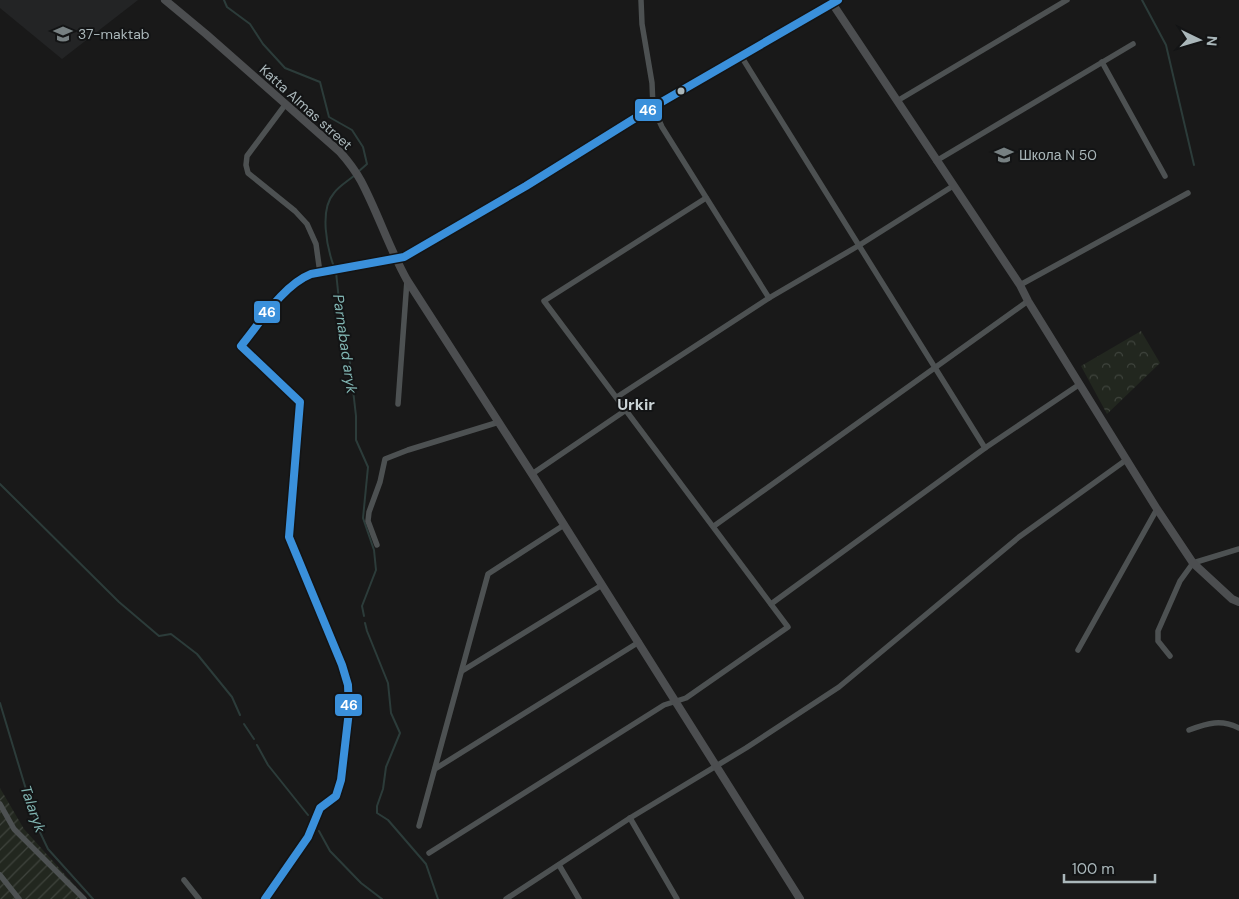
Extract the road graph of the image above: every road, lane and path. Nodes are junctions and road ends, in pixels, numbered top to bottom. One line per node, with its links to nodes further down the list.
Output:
1 (165, 0): 9 (street, Katta Almas street)
2 (641, 0): 10 (street)
3 (1067, 0): 8 (street)
4 (835, 2): 6 (street); 8 (street)
5 (1133, 44): 7 (street)
6 (741, 56): 10 (street); 16 (street)
7 (1102, 62): 11 (street); 12 (street)
8 (896, 101): 11 (street)
9 (285, 105): 17 (street, Katta Almas street); 18 (street)
10 (653, 107): 15 (street); 17 (street)
11 (936, 161): 13 (street)
12 (1165, 176)
13 (953, 186): 16 (street); 20 (street)
14 (1188, 193): 20 (street)
15 (706, 198): 21 (street); 25 (street)
16 (858, 246): 21 (street); 23 (street)
17 (395, 259): 18 (street); 19 (street, Katta Almas street)
18 (320, 273): 60 (street)
19 (407, 280): 26 (street); 28 (street, Katta Almas street)
20 (1020, 284): 22 (street)
21 (769, 298): 25 (street)
22 (1028, 301): 23 (street); 24 (street)
23 (935, 369): 29 (street); 34 (street)
24 (1080, 384): 29 (street); 30 (street)
25 (617, 397): 27 (street)
26 (398, 404)
27 (626, 410): 31 (street); 34 (street)
28 (499, 422): 31 (street, Katta Almas street); 35 (street)
29 (985, 448): 40 (street)
30 (1126, 460): 32 (street); 48 (street)
31 (532, 474): 33 (street, Katta Almas street)
32 (1157, 509): 37 (street); 42 (street)
33 (564, 525): 38 (street, Katta Almas street); 44 (street)
34 (714, 526): 40 (street)
35 (378, 545)
36 (1239, 549): 37 (street)
37 (1193, 563): 39 (street); 43 (street)
38 (602, 585): 41 (street, Katta Almas street); 44 (street)
39 (1239, 602)
40 (772, 604): 45 (street)
41 (639, 642): 45 (street, Katta Almas street); 49 (street)
42 (1078, 650)
43 (1170, 656)
44 (462, 671): 49 (street)
45 (676, 701): 48 (street, Katta Almas street); 53 (street)
46 (1239, 728): 47 (street)
47 (1189, 730)
48 (717, 765): 51 (street); 64 (street, Katta Almas street)
49 (435, 769): 52 (street)
50 (0, 804): 58 (street)
51 (630, 818): 54 (street); 63 (street)
52 (419, 826)
53 (429, 853)
54 (559, 865): 61 (street); 62 (street)
55 (0, 875): 57 (street)
56 (184, 880): 59 (street)
57 (19, 899)
58 (84, 899)
59 (199, 899)
60 (265, 899)
61 (506, 899)
62 (579, 899)
63 (677, 899)
64 (800, 899)

